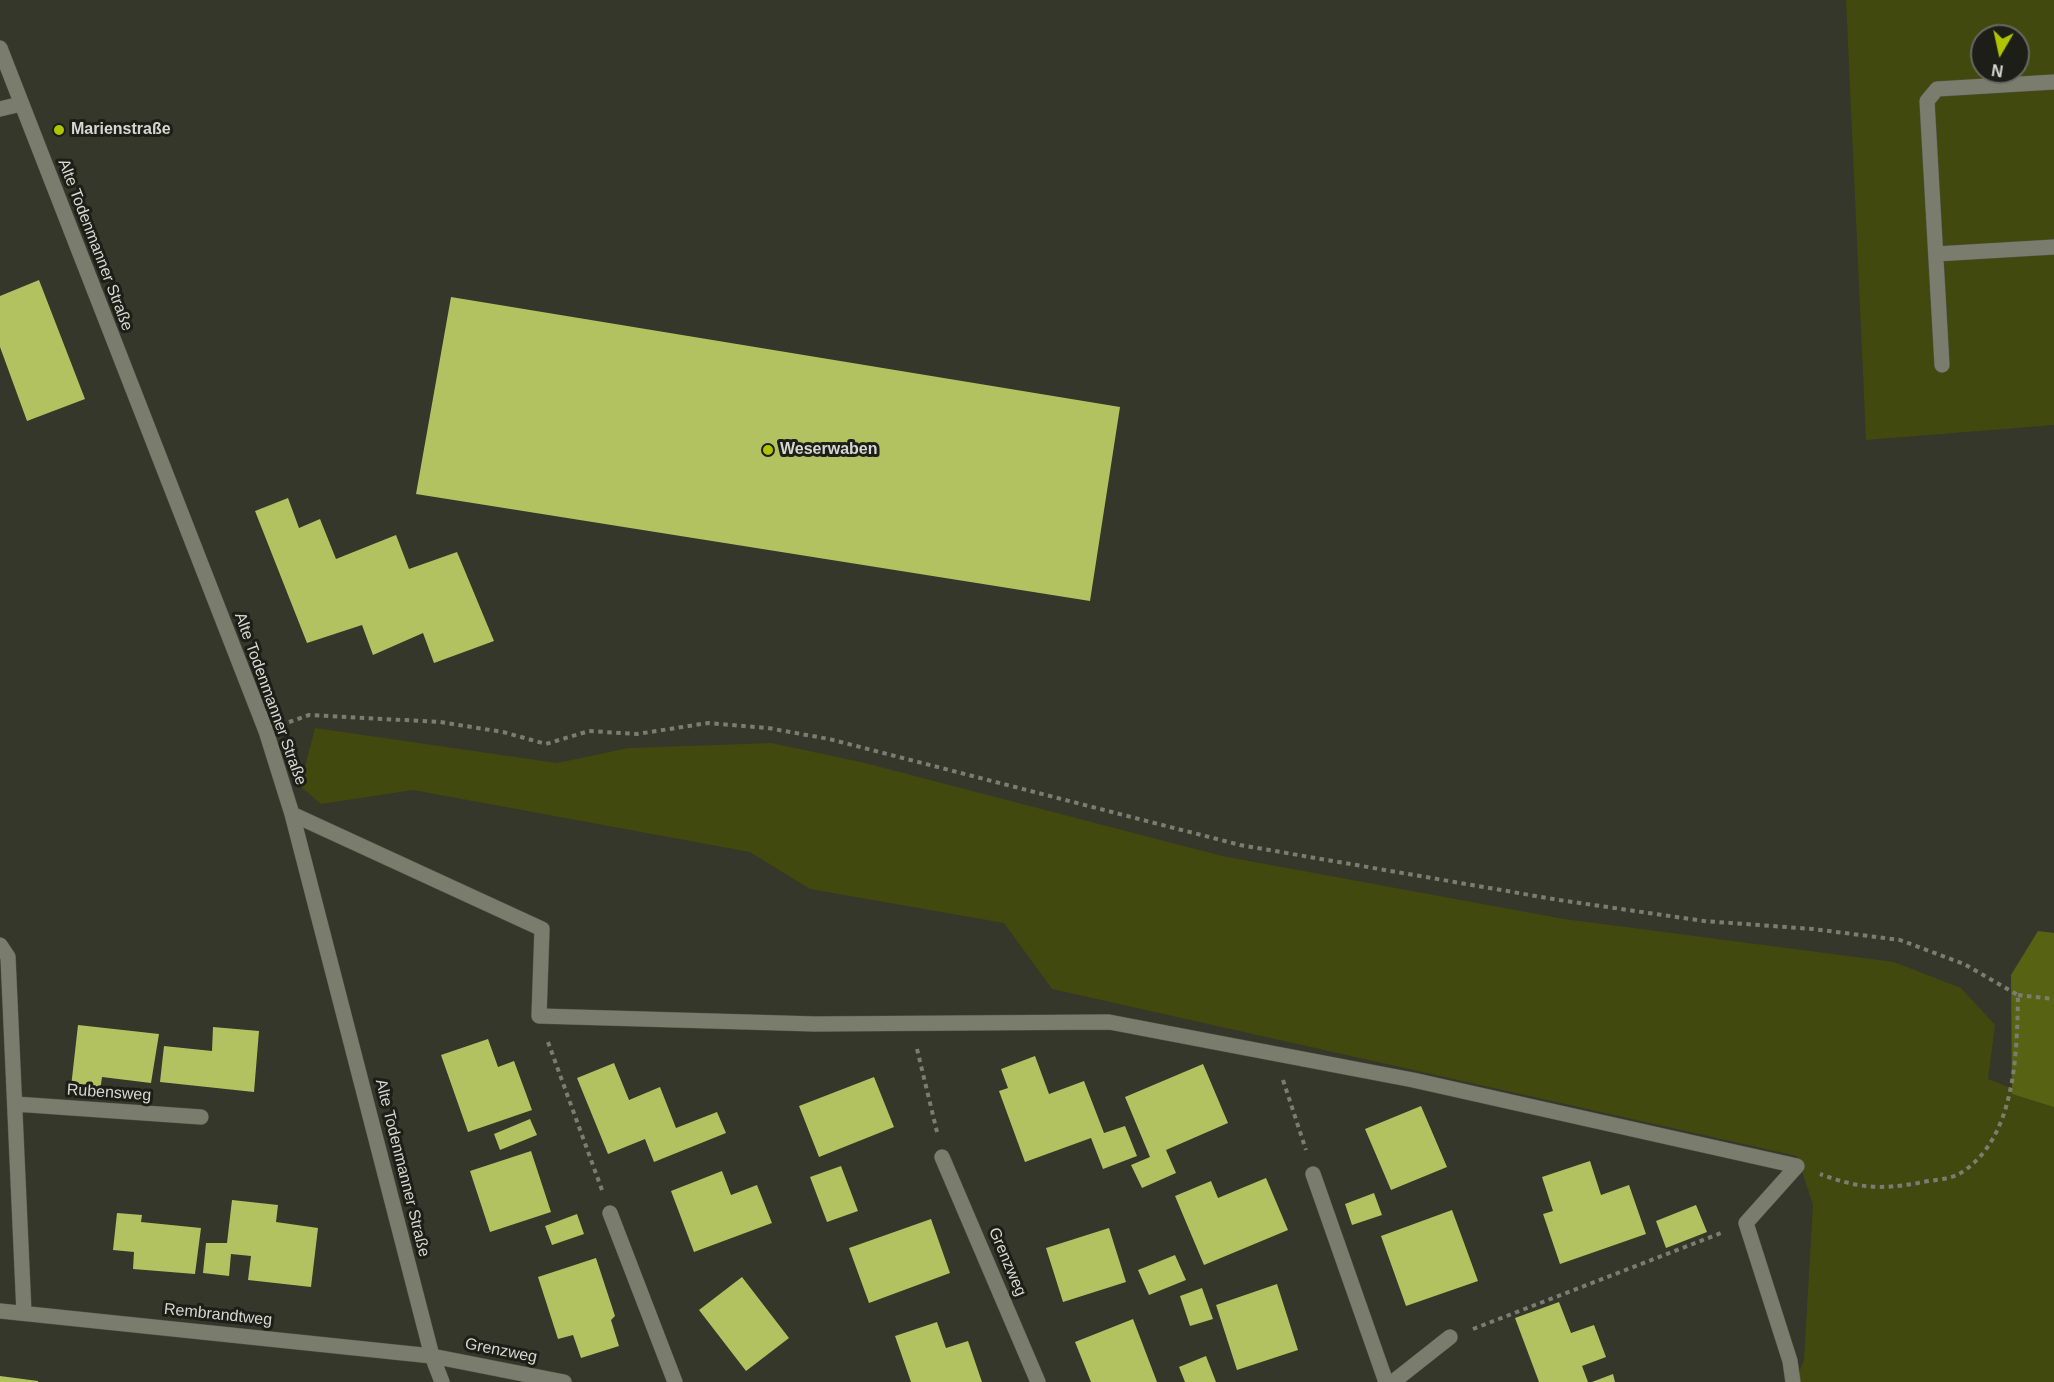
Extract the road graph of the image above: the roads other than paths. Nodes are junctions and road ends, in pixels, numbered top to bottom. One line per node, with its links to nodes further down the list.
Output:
1 (0, 48): 3 (street, Alte Todenmanner Straße)
2 (2054, 82): 6 (street)
3 (21, 104): 4 (street); 8 (street, Alte Todenmanner Straße)
4 (0, 109)
5 (2054, 247): 6 (street)
6 (1936, 254): 7 (street)
7 (1942, 365)
8 (292, 814): 18 (street, Alte Todenmanner Straße); 25 (street)
9 (0, 945): 10 (street)
10 (15, 1104): 11 (street, Rubensweg); 16 (street)
11 (201, 1118)
12 (942, 1156): 22 (street, Grenzweg)
13 (1313, 1174): 23 (street)
14 (610, 1214): 21 (street)
15 (0, 1311): 16 (street, Rembrandtweg)
16 (24, 1313): 18 (street, Rembrandtweg)
17 (1450, 1337): 24 (street)
18 (432, 1356): 19 (street, Alte Todenmanner Straße); 20 (street, Grenzweg)
19 (442, 1382)
20 (564, 1382)
21 (675, 1382)
22 (1038, 1382)
23 (1386, 1382)
24 (1393, 1382)
25 (1792, 1382)

